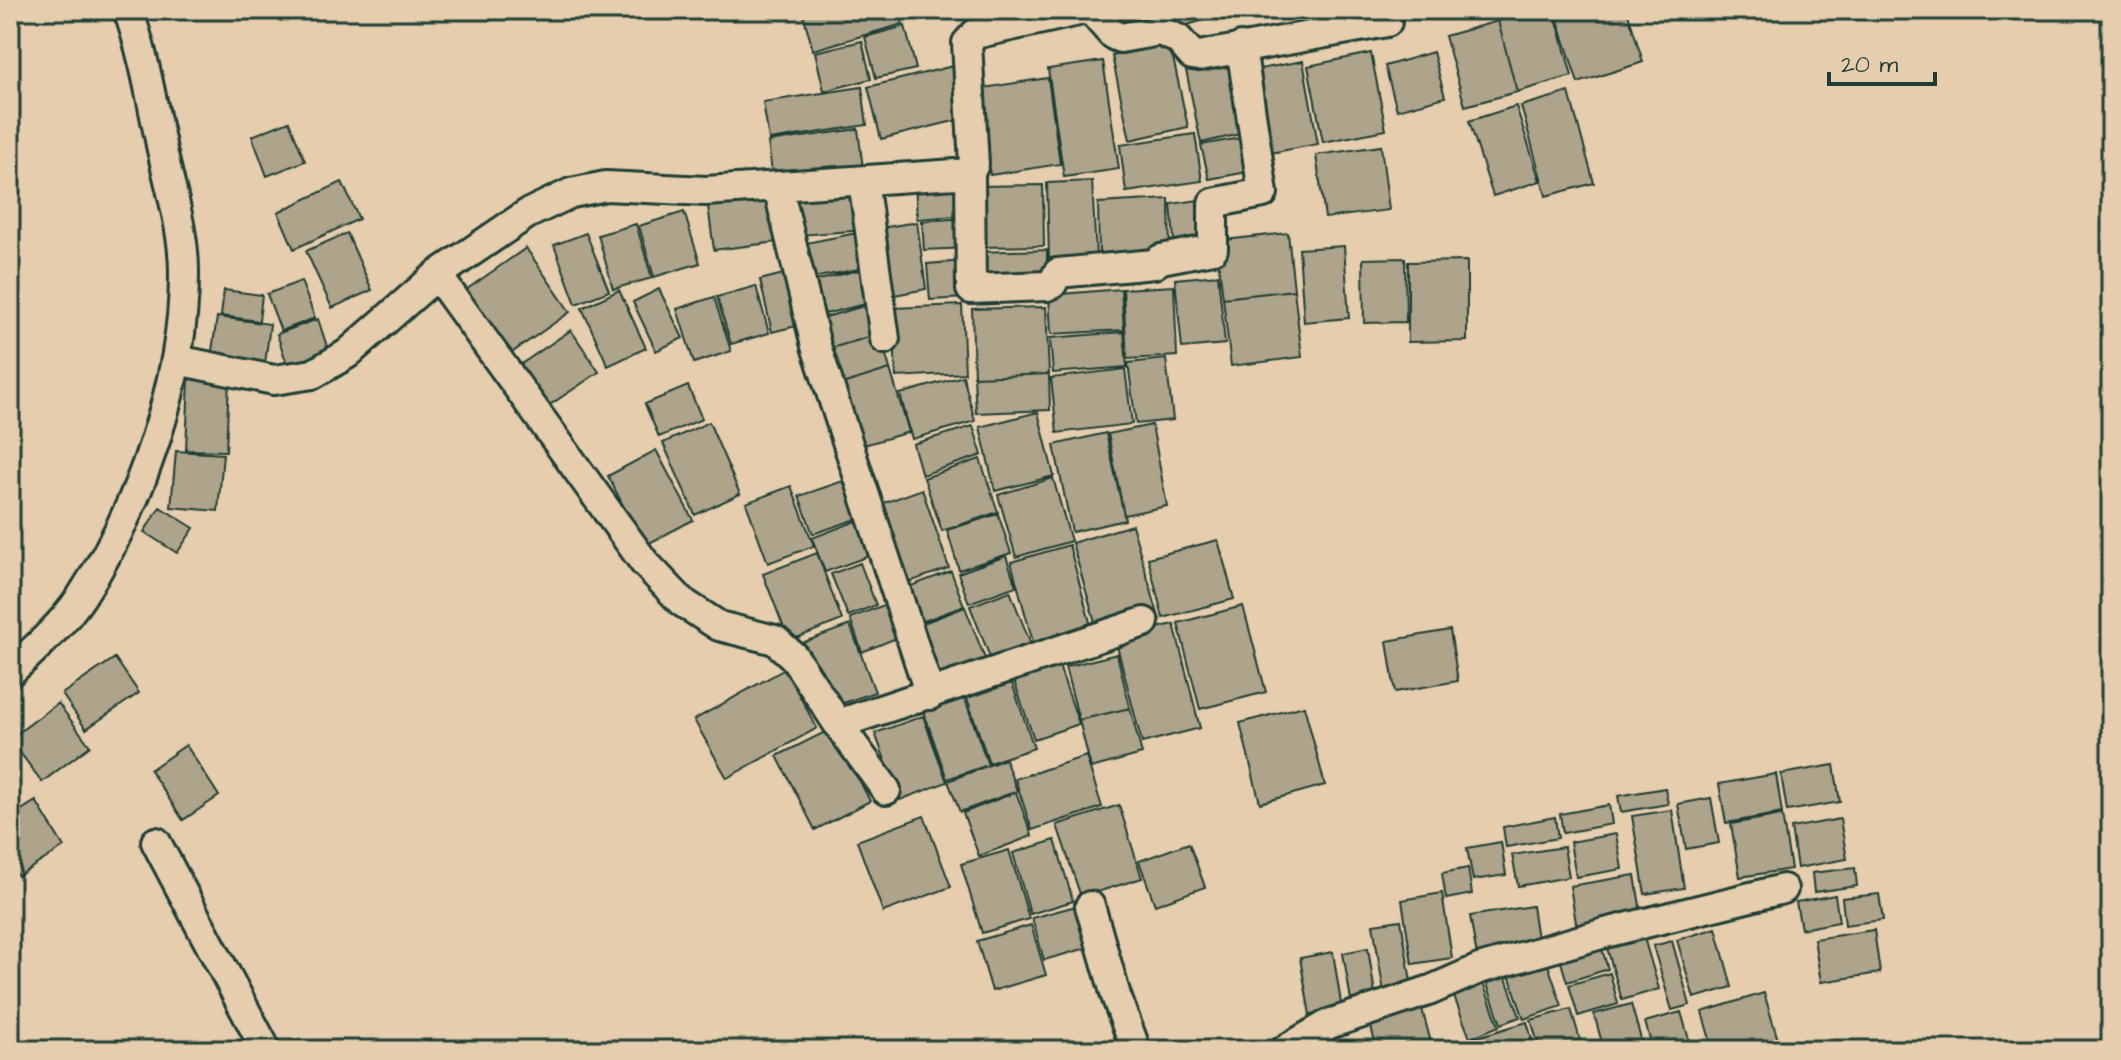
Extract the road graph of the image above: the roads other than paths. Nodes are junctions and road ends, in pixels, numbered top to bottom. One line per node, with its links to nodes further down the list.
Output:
1 (128, 10): 11 (street)
2 (1083, 10): 6 (street)
3 (1091, 10): 5 (street)
4 (1387, 22): 5 (street)
5 (1241, 47): 6 (street)
6 (970, 173): 7 (street)
7 (863, 180): 8 (street); 10 (street)
8 (778, 187): 9 (street); 14 (street)
9 (437, 275): 11 (street); 15 (street)
10 (885, 339)
11 (177, 360): 13 (street)
12 (1144, 622): 14 (street)
13 (10, 672)
14 (930, 695): 15 (street)
15 (838, 724): 16 (street)
16 (886, 790)
17 (156, 842): 20 (street)
18 (1783, 889): 22 (street)
19 (1090, 906): 21 (street)
20 (266, 1050)
21 (1136, 1050)
22 (1285, 1050)

